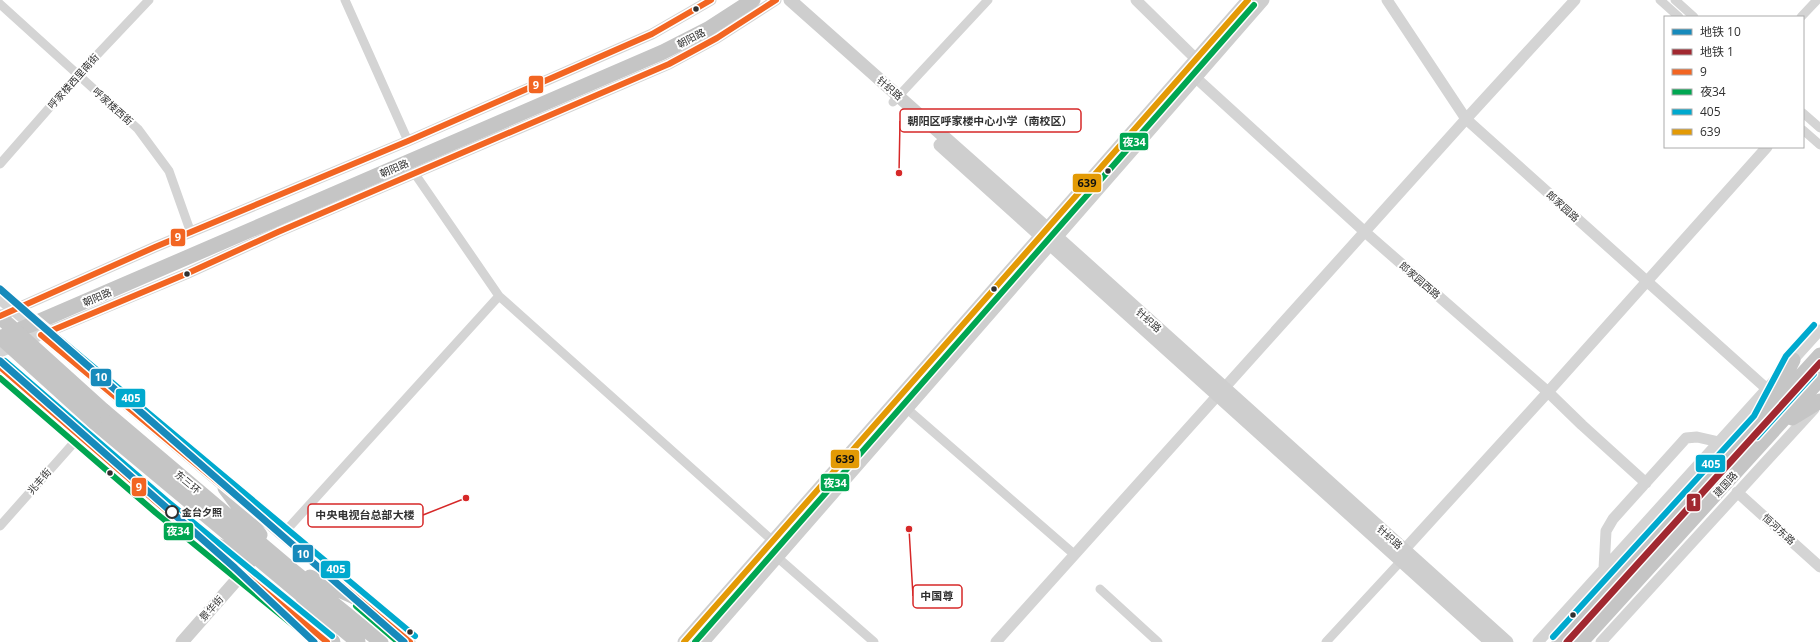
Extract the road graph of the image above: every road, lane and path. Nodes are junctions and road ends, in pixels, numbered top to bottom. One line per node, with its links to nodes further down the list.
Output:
1 (149, 0): 23 (street, 呼家楼西里南街)
2 (345, 0): 30 (street)
3 (711, 0): 30 (street, 朝阳路)
4 (736, 0): 41 (highway, 朝阳路)
5 (753, 0): 41 (highway, 朝阳路)
6 (776, 0): 34 (street, 朝阳路)
7 (780, 0): 25 (main road, 针织路)
8 (790, 0): 25 (main road, 针织路)
9 (988, 0): 25 (street)
10 (1136, 0): 22 (street)
11 (1248, 0): 22 (main road)
12 (1264, 0): 24 (main road)
13 (1387, 0): 27 (street, 郎家园路)
14 (1575, 0): 27 (street)
15 (1660, 0): 19 (street)
16 (1675, 0): 20 (street)
17 (1817, 0): 21 (street)
18 (0, 4): 23 (street, 呼家楼西街)
19 (1678, 16)
20 (1693, 16)
21 (1802, 16)
22 (1196, 59): 37 (main road)
23 (78, 75): 33 (street, 呼家楼西里南街); 36 (street, 呼家楼西街)
24 (1195, 76): 35 (street, 郎家园西路); 37 (main road)
25 (896, 99): 37 (main road, 针织路)
26 (1804, 113): 28 (street)
27 (1466, 119): 35 (street); 38 (street, 郎家园路)
28 (1820, 128)
29 (1804, 131): 31 (street)
30 (408, 141): 36 (street, 朝阳路)
31 (1820, 145)
32 (1766, 148): 38 (street)
33 (0, 164)
34 (415, 174): 39 (street); 44 (street, 朝阳路)
35 (1365, 232): 51 (street); 52 (street, 郎家园西路)
36 (191, 233): 41 (street, 朝阳路)
37 (1049, 236): 51 (main road, 针织路); 54 (main road); 66 (main road)
38 (1646, 281): 50 (street, 郎家园路); 52 (street)
39 (499, 296): 65 (street); 66 (street)
40 (0, 299): 41 (street)
41 (13, 317): 42 (highway); 44 (street); 45 (highway); 55 (highway, 东三环, bridge)
42 (0, 323)
43 (1820, 330): 47 (street)
44 (41, 335): 45 (street, 朝阳路); 61 (street)
45 (0, 346): 55 (highway, 东三环, bridge)
46 (1820, 355): 56 (highway, 建国路)
47 (1793, 360): 50 (street); 56 (highway)
48 (0, 367): 58 (street)
49 (1820, 379): 57 (highway, 建国路)
50 (1767, 389): 59 (street)
51 (1221, 392): 67 (street); 68 (main road, 针织路)
52 (1548, 392): 60 (street, 郎家园西路); 68 (street)
53 (1820, 402): 57 (highway); 62 (street, 建国路)
54 (906, 408): 67 (street); 69 (main road)
55 (99, 416): 70 (highway, 东三环)
56 (1761, 421): 92 (highway, 建国路)
57 (1777, 426): 93 (highway, 建国路)
58 (79, 436): 63 (street, 兆丰街); 64 (street)
59 (1719, 442): 60 (street); 72 (street)
60 (1646, 483): 72 (street)
61 (224, 488): 65 (street); 70 (highway)
62 (1738, 492): 71 (street, 恒河东路); 94 (street, 建国路)
63 (0, 526)
64 (196, 536): 70 (highway); 73 (street)
65 (282, 536): 75 (street)
66 (773, 541): 83 (main road)
67 (1074, 555): 86 (street)
68 (1402, 555): 88 (street); 89 (main road, 针织路); 90 (main road, 针织路)
69 (777, 557): 84 (main road); 85 (street)
70 (277, 566): 75 (highway); 79 (highway); 80 (highway, 东三环); 81 (highway, 东三环)
71 (1820, 567)
72 (1604, 569): 91 (street)
73 (245, 577): 76 (main road, 景华街); 77 (main road, 景华街); 78 (street)
74 (1100, 589): 87 (street)
75 (361, 600): 82 (street)
76 (182, 642)
77 (192, 642)
78 (327, 642)
79 (333, 642)
80 (358, 642)
81 (381, 642)
82 (410, 642)
83 (684, 642)
84 (703, 642)
85 (874, 642)
86 (996, 642)
87 (1158, 642)
88 (1326, 642)
89 (1491, 642)
90 (1507, 642)
91 (1538, 642)
92 (1559, 642)
93 (1581, 642)
94 (1602, 642)

